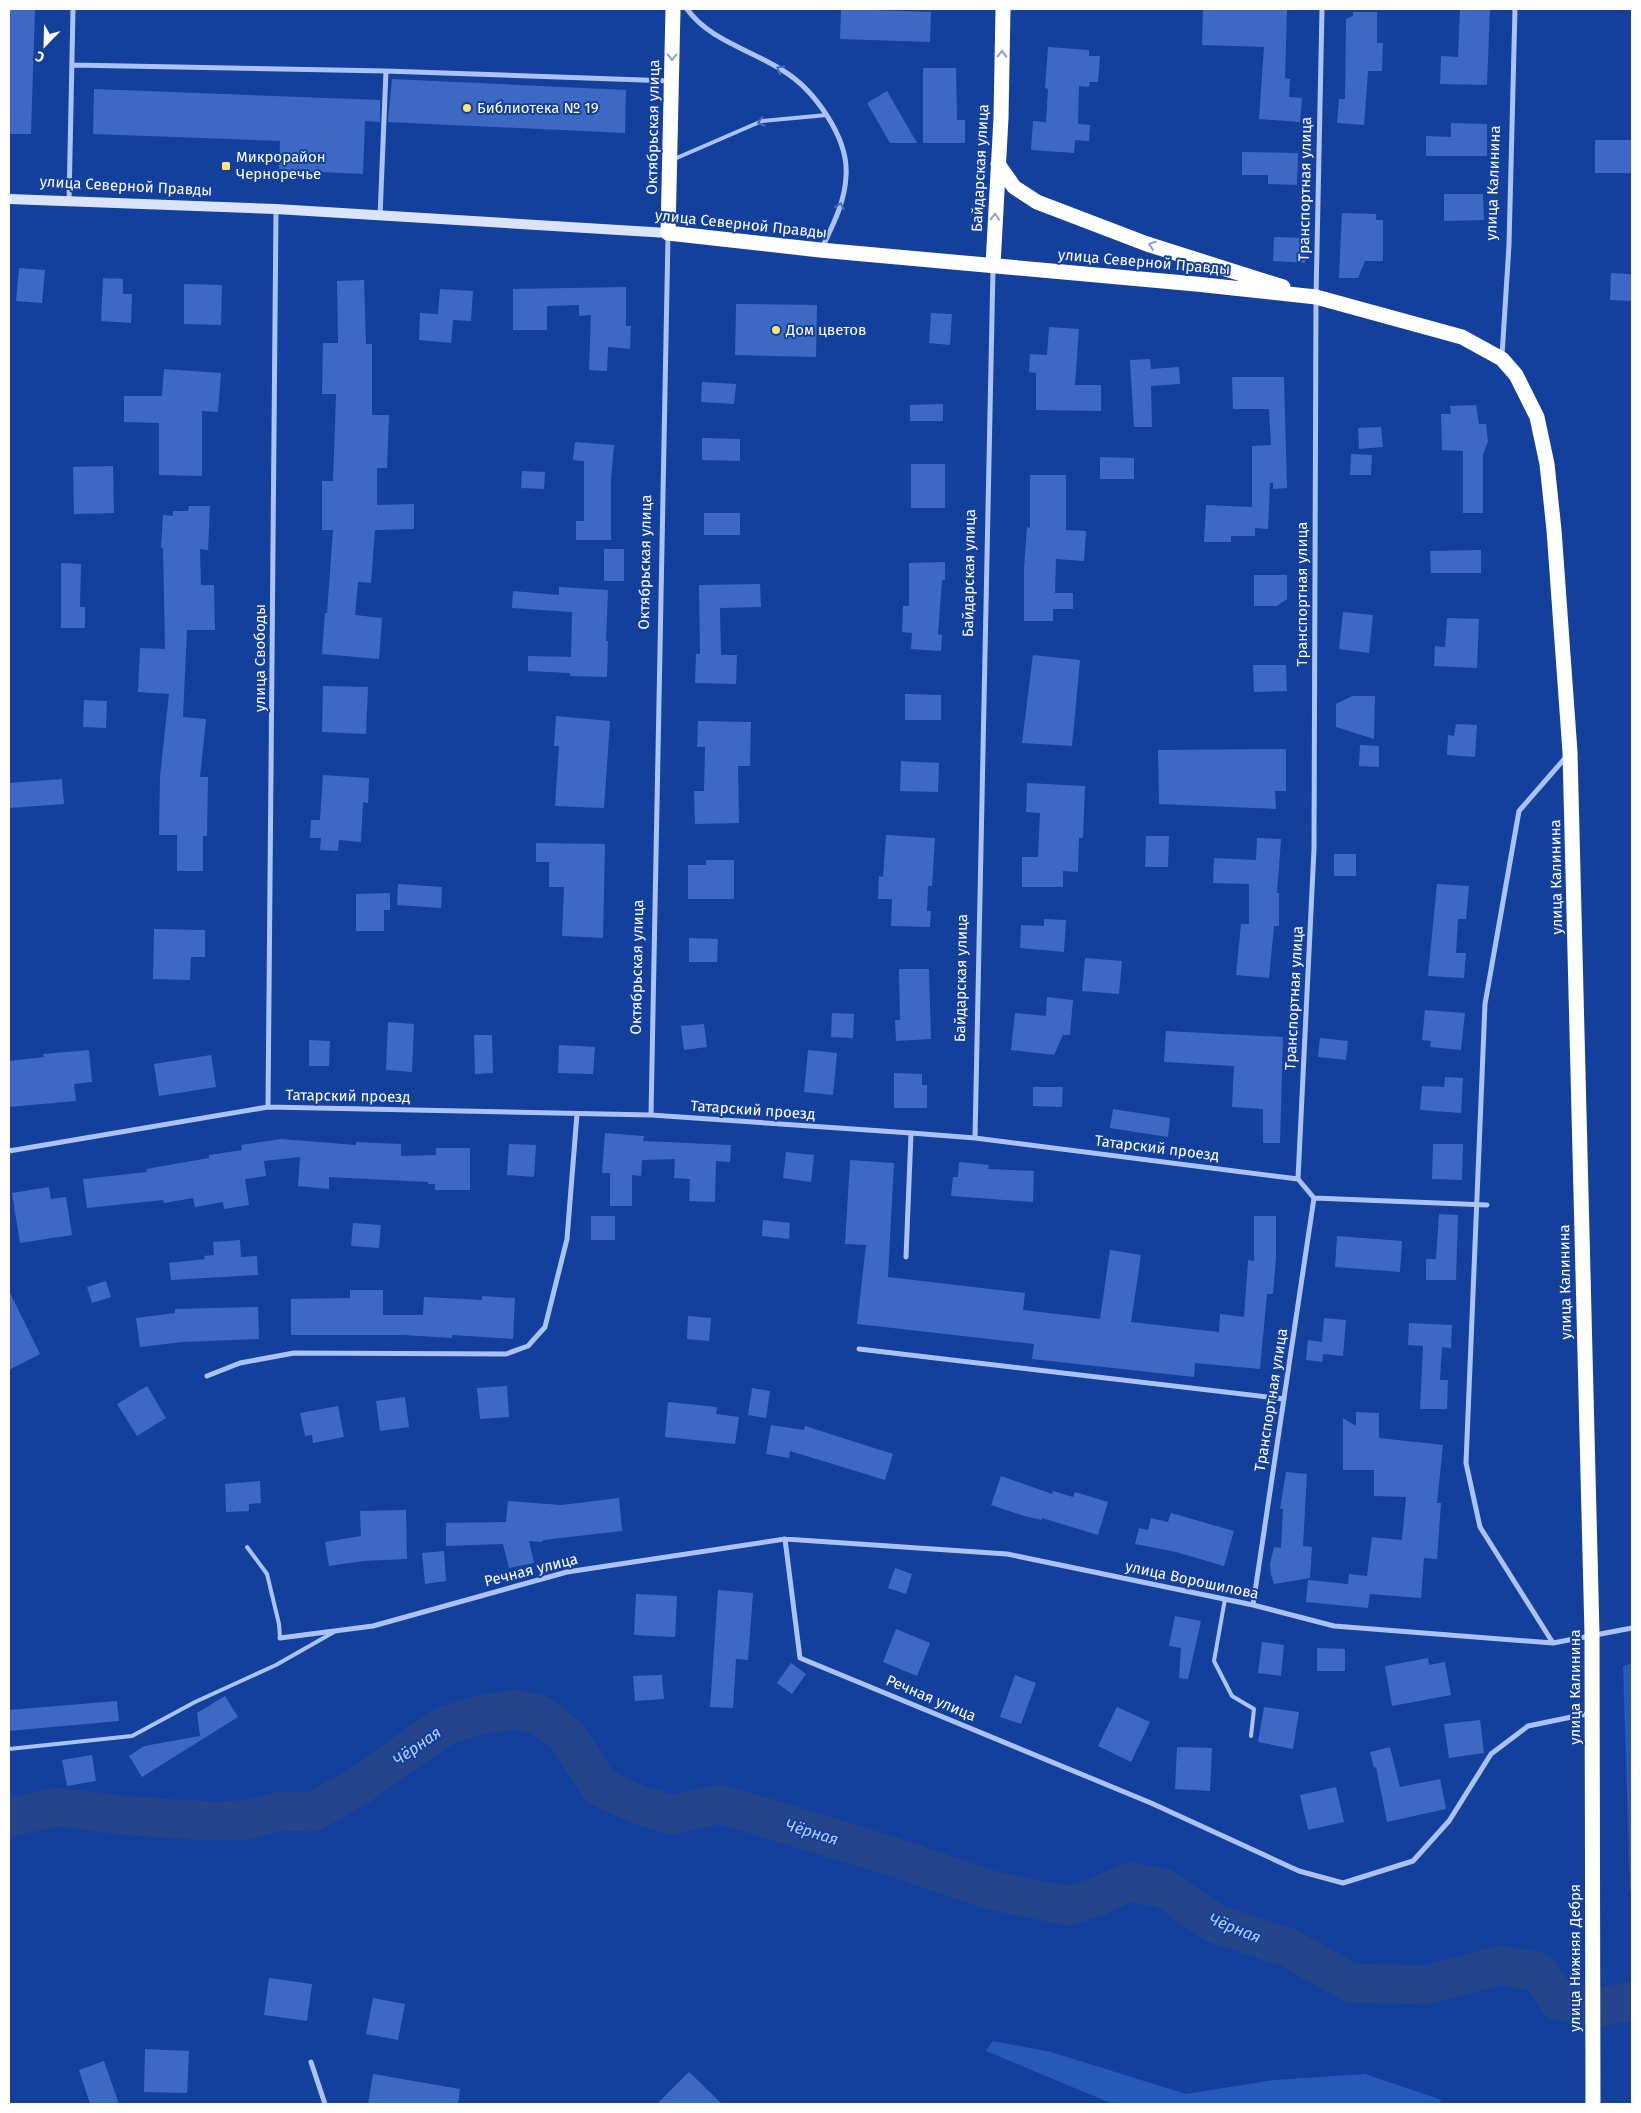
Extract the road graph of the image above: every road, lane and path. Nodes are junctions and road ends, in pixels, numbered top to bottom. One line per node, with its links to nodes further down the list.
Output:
1 (73, 9): 7 (street)
2 (673, 9): 9 (highway, Октябрьская улица, one-way to 9)
3 (687, 9): 10 (street, one-way to 3)
4 (1003, 9): 12 (highway, Байдарская улица, one-way to 4)
5 (1322, 9): 20 (street, Транспортная улица)
6 (1515, 9): 22 (street, улица Калинина)
7 (72, 65): 8 (street); 14 (street)
8 (386, 71): 9 (street); 16 (street)
9 (671, 81): 11 (highway, Октябрьская улица)
10 (827, 115): 11 (lane, one-way to 11); 18 (street, one-way to 10)
11 (671, 160): 17 (highway, Октябрьская улица)
12 (998, 164): 19 (highway, Байдарская улица, one-way to 12); 20 (highway, one-way to 12)
13 (9, 199): 14 (main road, улица Северной Правды)
14 (69, 201): 15 (main road, улица Северной Правды)
15 (276, 209): 16 (main road, улица Северной Правды); 24 (street, улица Свободы)
16 (380, 216): 17 (main road, улица Северной Правды)
17 (668, 233): 18 (highway, улица Северной Правды); 26 (street, Октябрьская улица)
18 (820, 250): 19 (highway, улица Северной Правды)
19 (993, 265): 20 (highway, улица Северной Правды); 28 (street, Байдарская улица)
20 (1316, 297): 21 (highway, улица Северной Правды); 30 (street, Транспортная улица)
21 (1462, 337): 22 (highway, улица Калинина)
22 (1502, 359): 23 (highway, улица Калинина)
23 (1570, 752): 32 (street, улица Калинина); 44 (highway, улица Калинина)
24 (268, 1107): 25 (street, Татарский проезд); 29 (street, Татарский проезд)
25 (577, 1114): 26 (street, Татарский проезд); 36 (street)
26 (651, 1115): 27 (street, Татарский проезд)
27 (911, 1133): 28 (street, Татарский проезд); 34 (street)
28 (975, 1138): 30 (street, Татарский проезд)
29 (9, 1151)
30 (1298, 1179): 31 (street)
31 (1314, 1198): 32 (street); 37 (street, Транспортная улица)
32 (1476, 1204): 33 (street); 46 (street, улица Калинина)
33 (1487, 1205)
34 (906, 1257)
35 (859, 1349): 37 (street)
36 (207, 1376)
37 (1284, 1399): 41 (street, Транспортная улица)
38 (785, 1539): 40 (street, улица Ворошилова); 43 (street, Речная улица); 47 (street, Речная улица)
39 (247, 1547): 45 (lane)
40 (1225, 1599): 41 (street, улица Ворошилова); 48 (lane)
41 (1253, 1605): 46 (street, улица Ворошилова)
42 (1632, 1628): 44 (street, улица Ворошилова)
43 (336, 1631): 45 (street, Речная улица); 49 (lane)
44 (1592, 1634): 46 (street, улица Ворошилова); 47 (highway, улица Калинина)
45 (280, 1638)
46 (1553, 1643)
47 (1593, 1713): 50 (highway, улица Калинина)
48 (1251, 1736)
49 (9, 1749)
50 (1593, 1811): 53 (highway, улица Нижняя Дебря)
51 (311, 2062): 52 (street)
52 (325, 2104)
53 (1593, 2104)

